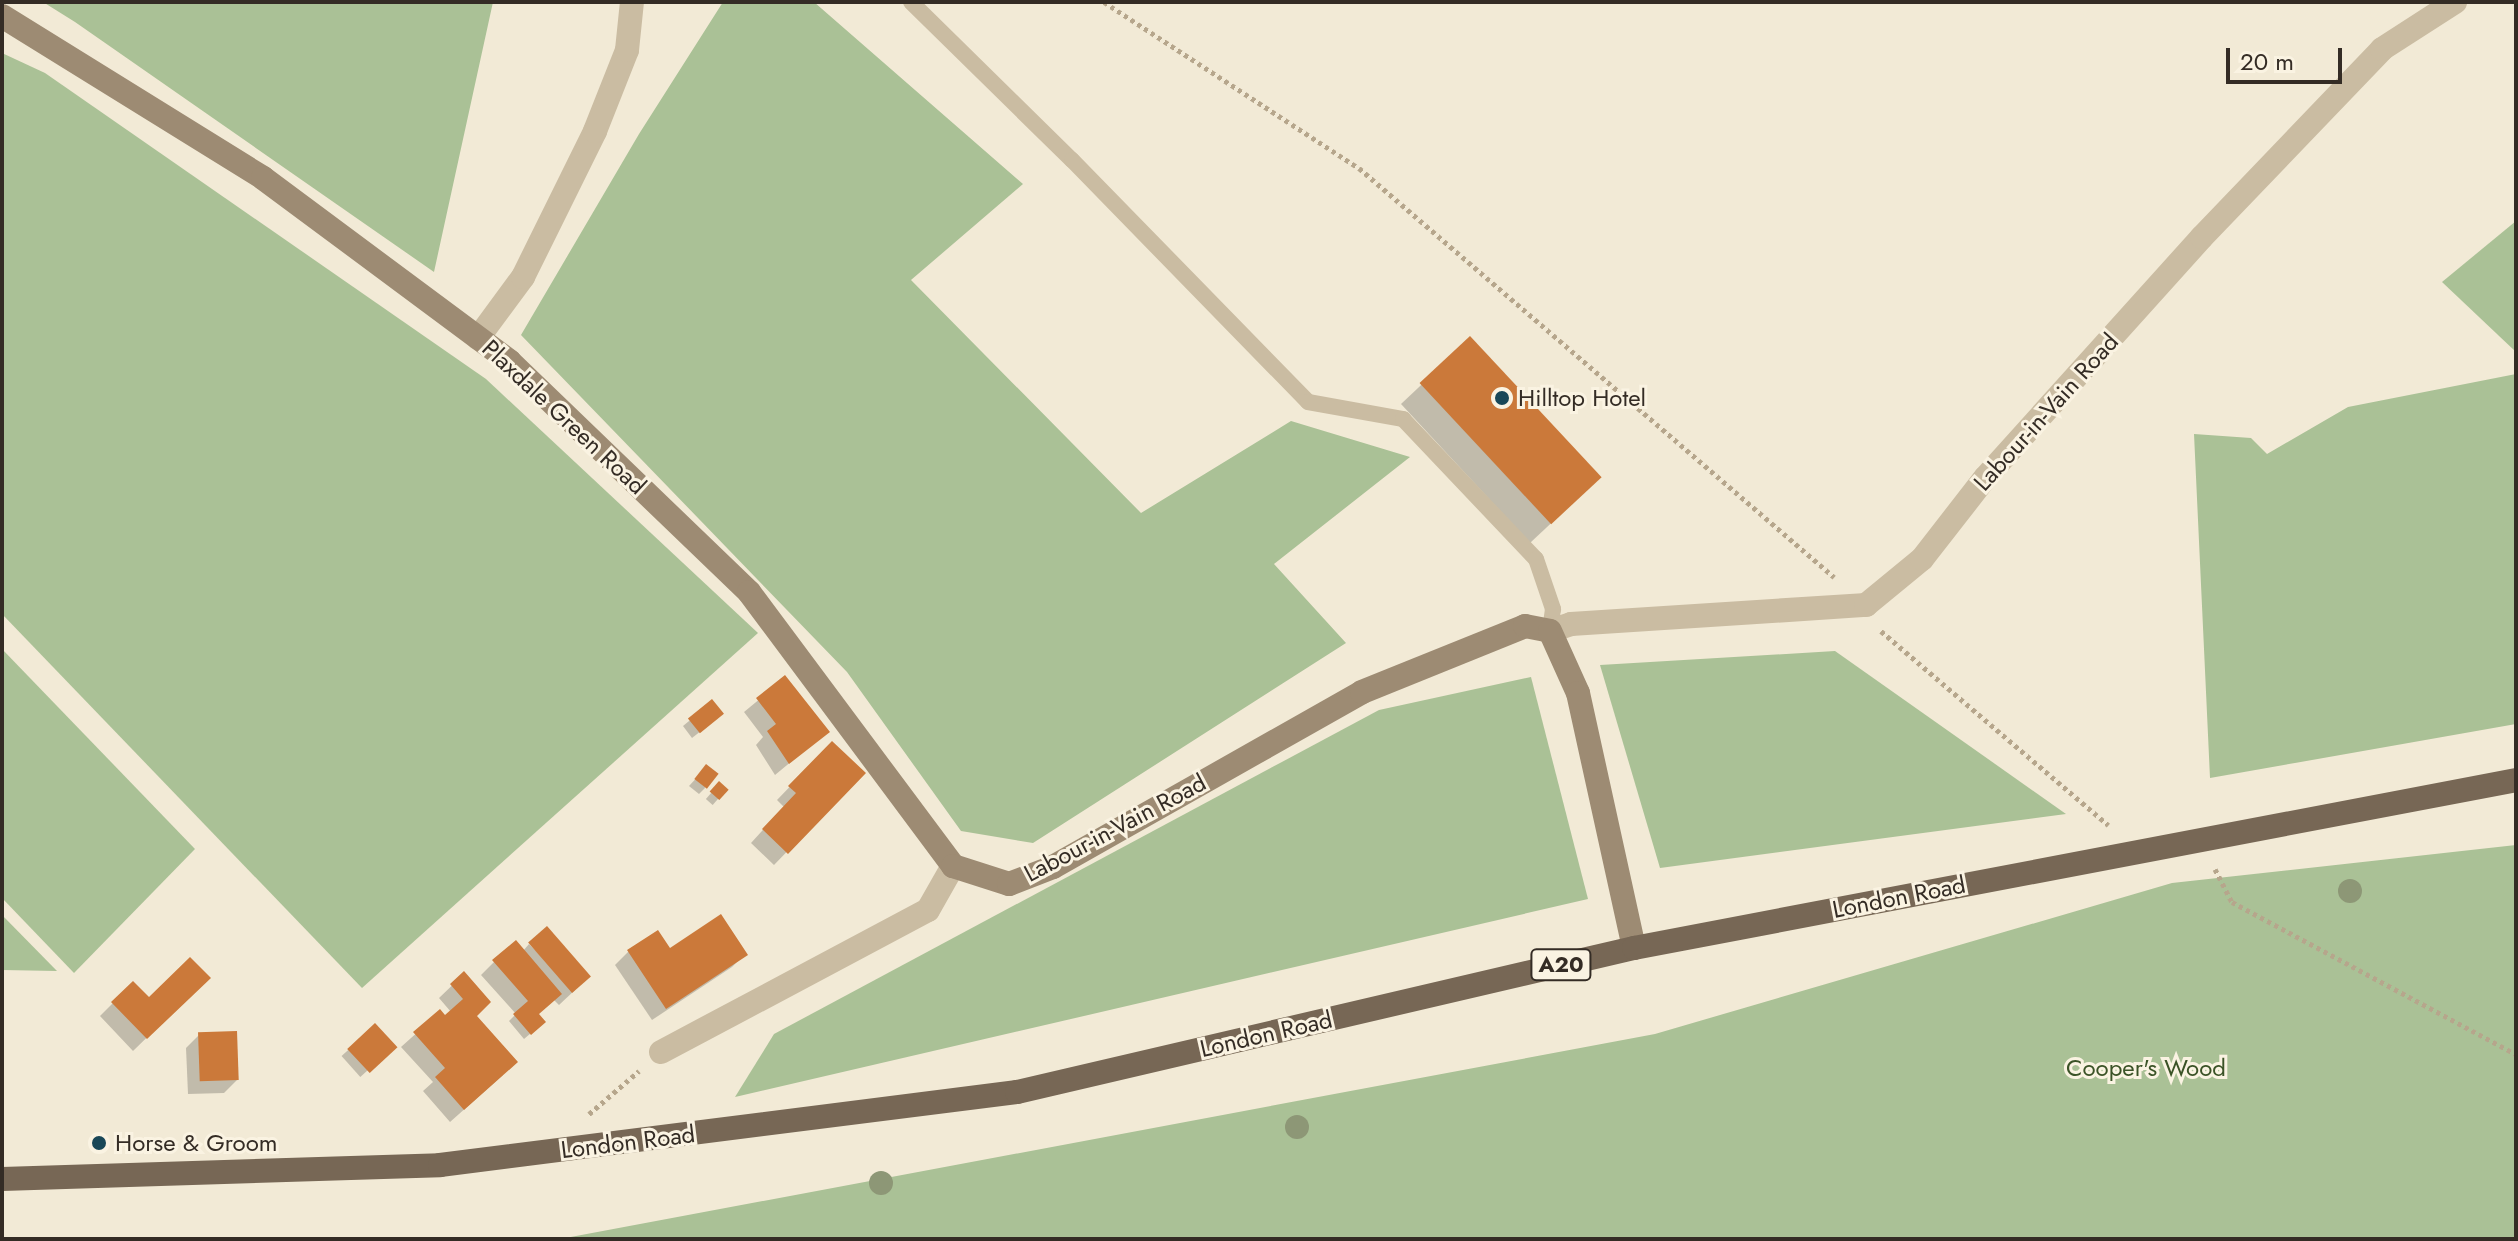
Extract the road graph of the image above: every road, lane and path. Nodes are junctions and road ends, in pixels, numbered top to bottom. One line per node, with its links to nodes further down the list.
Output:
1 (632, 2): 6 (street)
2 (911, 2): 8 (lane)
3 (1104, 2): 7 (path)
4 (2455, 2): 7 (street, Labour-in-Vain Road)
5 (2, 16): 6 (street, Plaxdale Green Road)
6 (478, 338): 12 (street, Plaxdale Green Road)
7 (1858, 606): 8 (street, Labour-in-Vain Road); 10 (path)
8 (1550, 631): 12 (street, Labour-in-Vain Road); 13 (street)
9 (2516, 780): 11 (main road, London Road / A20)
10 (2104, 821)
11 (2206, 840): 13 (main road, London Road / A20); 15 (path)
12 (953, 866): 14 (street)
13 (1634, 948): 17 (main road, London Road / A20)
14 (661, 1052): 16 (path)
15 (2516, 1054)
16 (587, 1115)
17 (2, 1179)

